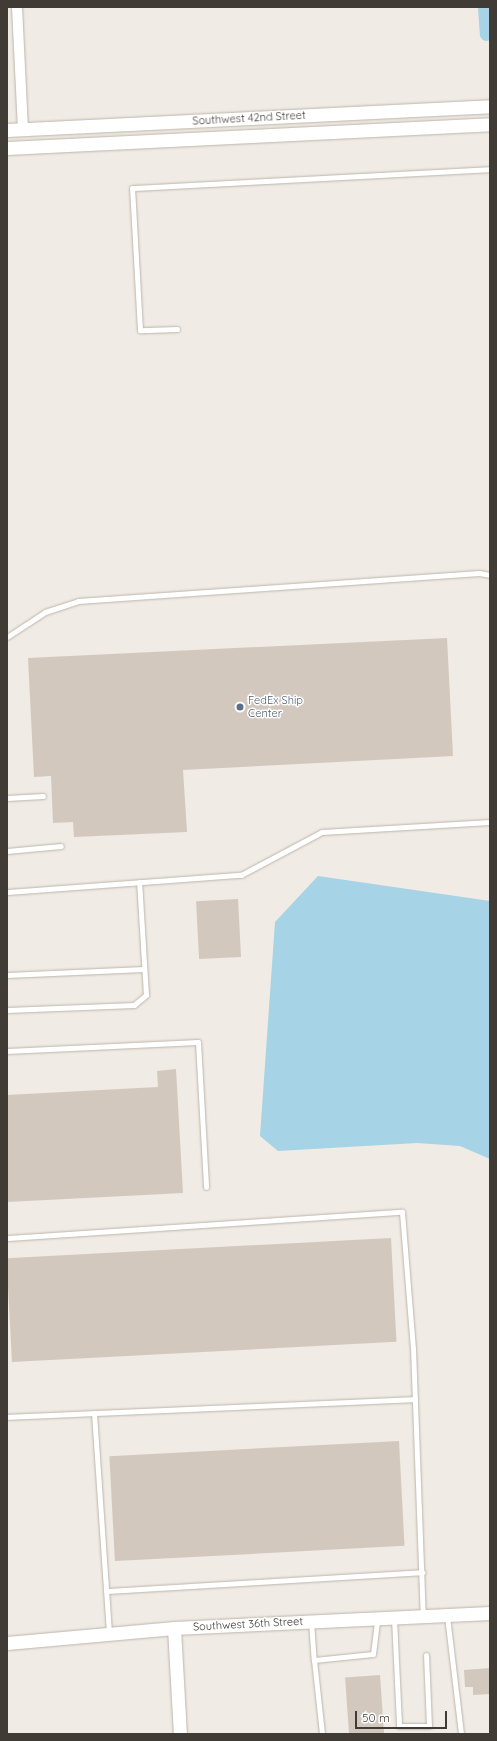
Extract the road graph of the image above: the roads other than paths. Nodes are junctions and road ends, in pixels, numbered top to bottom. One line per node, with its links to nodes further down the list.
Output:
1 (17, 7): 6 (street)
2 (490, 106): 3 (street, Southwest 42nd Street)
3 (164, 122): 6 (street, Southwest 42nd Street); 7 (street)
4 (490, 124): 7 (street, Southwest 42nd Street)
5 (7, 130): 6 (street, Southwest 42nd Street)
6 (23, 130)
7 (126, 143): 8 (street, Southwest 42nd Street)
8 (7, 148)
9 (490, 169): 10 (lane)
10 (177, 330)
11 (490, 575): 12 (lane)
12 (7, 637)
13 (43, 796): 14 (lane)
14 (7, 798)
15 (490, 822): 18 (lane)
16 (61, 846): 17 (lane)
17 (7, 851)
18 (139, 882): 19 (lane); 20 (lane)
19 (7, 892)
20 (144, 969): 21 (lane); 22 (lane)
21 (7, 975)
22 (7, 1010)
23 (7, 1051): 24 (lane)
24 (206, 1187)
25 (7, 1238): 26 (lane)
26 (415, 1399): 27 (lane); 29 (lane)
27 (94, 1413): 28 (lane); 30 (lane)
28 (7, 1417)
29 (422, 1572): 30 (lane); 33 (lane)
30 (106, 1591): 38 (lane)
31 (490, 1613): 32 (street, Southwest 36th Street)
32 (447, 1615): 33 (street, Southwest 36th Street); 44 (lane)
33 (423, 1616): 35 (street, Southwest 36th Street)
34 (377, 1617): 35 (street, Southwest 36th Street); 36 (street, Southwest 36th Street); 41 (lane)
35 (394, 1617): 40 (lane)
36 (311, 1620): 37 (street, Southwest 36th Street); 41 (lane)
37 (174, 1628): 38 (street, Southwest 36th Street); 42 (street)
38 (109, 1634): 39 (street, Southwest 36th Street)
39 (7, 1643)
40 (426, 1655)
41 (314, 1660): 43 (lane)
42 (180, 1734)
43 (322, 1734)
44 (461, 1734)

